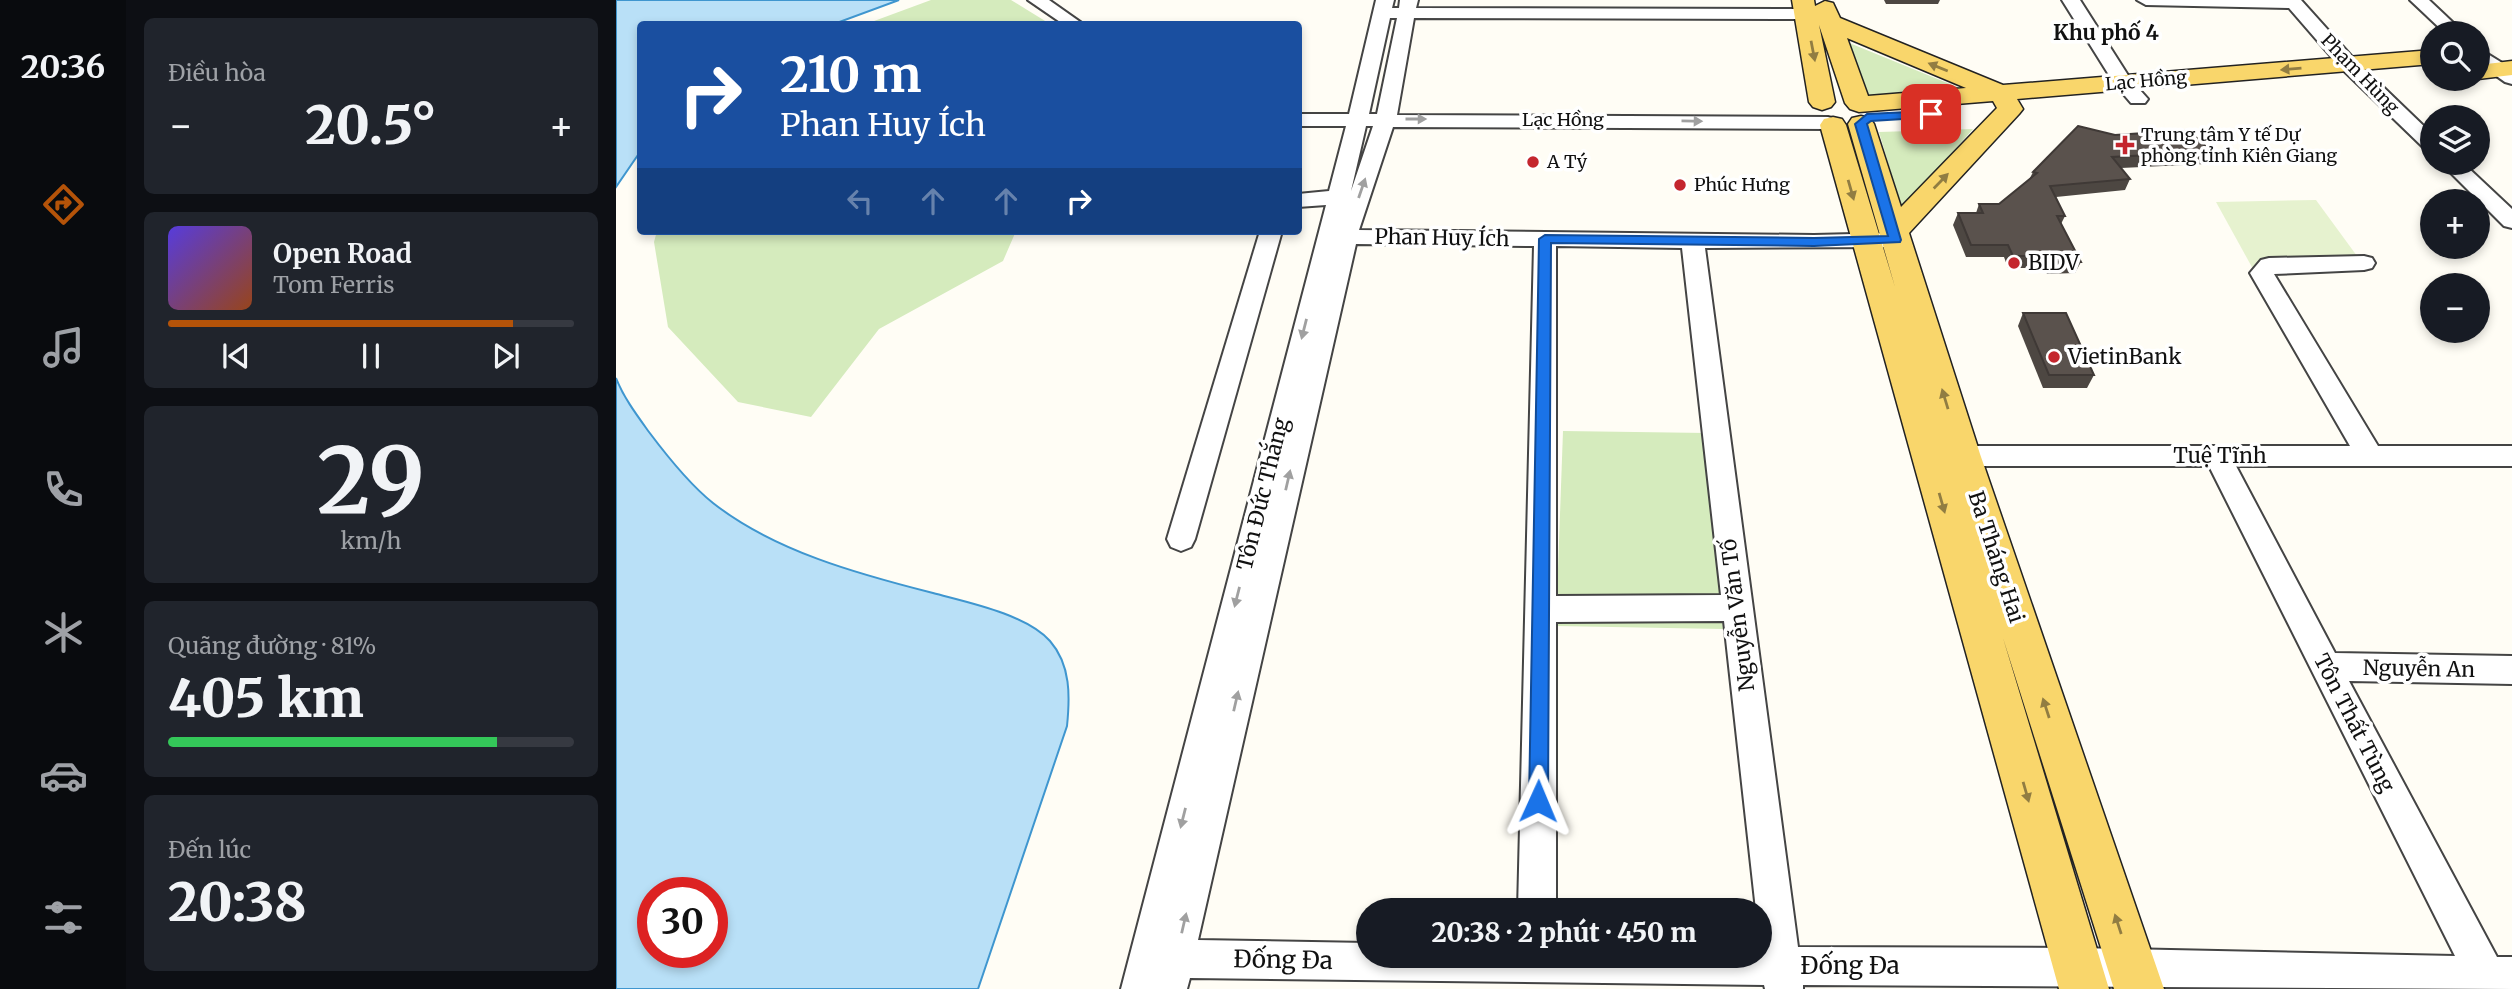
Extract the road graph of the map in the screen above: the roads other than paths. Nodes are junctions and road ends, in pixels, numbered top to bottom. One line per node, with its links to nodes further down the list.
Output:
1 (1037, 0): 11 (street)
2 (2071, 0): 17 (street)
3 (2146, 0): 5 (street)
4 (2418, 0): 12 (street)
5 (2292, 2): 14 (street, Phạm Hùng)
6 (1408, 6): 7 (street); 8 (street); 20 (street, Tôn Đức Thắng)
7 (1383, 7): 20 (street, Tôn Đức Thắng)
8 (1566, 7): 9 (street)
9 (1672, 8): 10 (street)
10 (1818, 10): 18 (main road, one-way to 10); 21 (main road); 21 (main road, one-way to 21)
11 (1069, 21)
12 (2442, 21)
13 (2420, 58): 14 (main road, Lạc Hồng)
14 (2347, 64): 16 (street, Phạm Hùng); 17 (main road, Lạc Hồng, one-way to 17)
15 (2420, 77): 16 (main road, Lạc Hồng)
16 (2367, 83): 17 (main road, Lạc Hồng); 23 (street, Phạm Hùng)
17 (2131, 91): 18 (main road, Lạc Hồng)
18 (2006, 101): 21 (main road, Lạc Hồng); 29 (main road, one-way to 18)
19 (1302, 103): 20 (street, Lạc Hồng)
20 (1373, 112): 21 (street, Lạc Hồng); 22 (street, Lạc Hồng); 25 (street, Tôn Đức Thắng); 30 (street, Tôn Đức Thắng, one-way to 20)
21 (1843, 113): 29 (main road, Ba Tháng Hai)
22 (1302, 120)
23 (2420, 134)
24 (2464, 175): 27 (street)
25 (1338, 197): 26 (street); 30 (street, Tôn Đức Thắng)
26 (1302, 201)
27 (2512, 221)
28 (1270, 235): 38 (street)
29 (1885, 237): 32 (street, Phan Huy Ích); 34 (main road, Ba Tháng Hai)
30 (1336, 239): 31 (street, Phan Huy Ích); 45 (street, Tôn Đức Thắng)
31 (1545, 239): 32 (street, Phan Huy Ích); 40 (street)
32 (1693, 241): 39 (street, Nguyễn Văn Tố)
33 (2364, 264): 36 (street)
34 (1946, 455): 35 (street, Tuệ Tĩnh); 47 (main road, Ba Tháng Hai, one-way to 47); 48 (main road, Ba Tháng Hai, one-way to 34)
35 (2217, 456): 36 (street, Tuệ Tĩnh); 41 (street, Tôn Thất Tùng)
36 (2370, 456): 37 (street, Tuệ Tĩnh)
37 (2512, 456)
38 (1181, 539)
39 (1737, 608): 40 (street); 46 (street, Nguyễn Văn Tố)
40 (1541, 609): 43 (street)
41 (2326, 667): 42 (street, Nguyễn An); 49 (street, Tôn Thất Tùng)
42 (2512, 670)
43 (1537, 898)
44 (1536, 970): 45 (street, Đống Đa); 46 (street, Đống Đa)
45 (1157, 976)
46 (1782, 977): 47 (street, Đống Đa)
47 (2081, 978): 48 (street, Đống Đa)
48 (2136, 980): 49 (street, Đống Đa)
49 (2498, 980)

